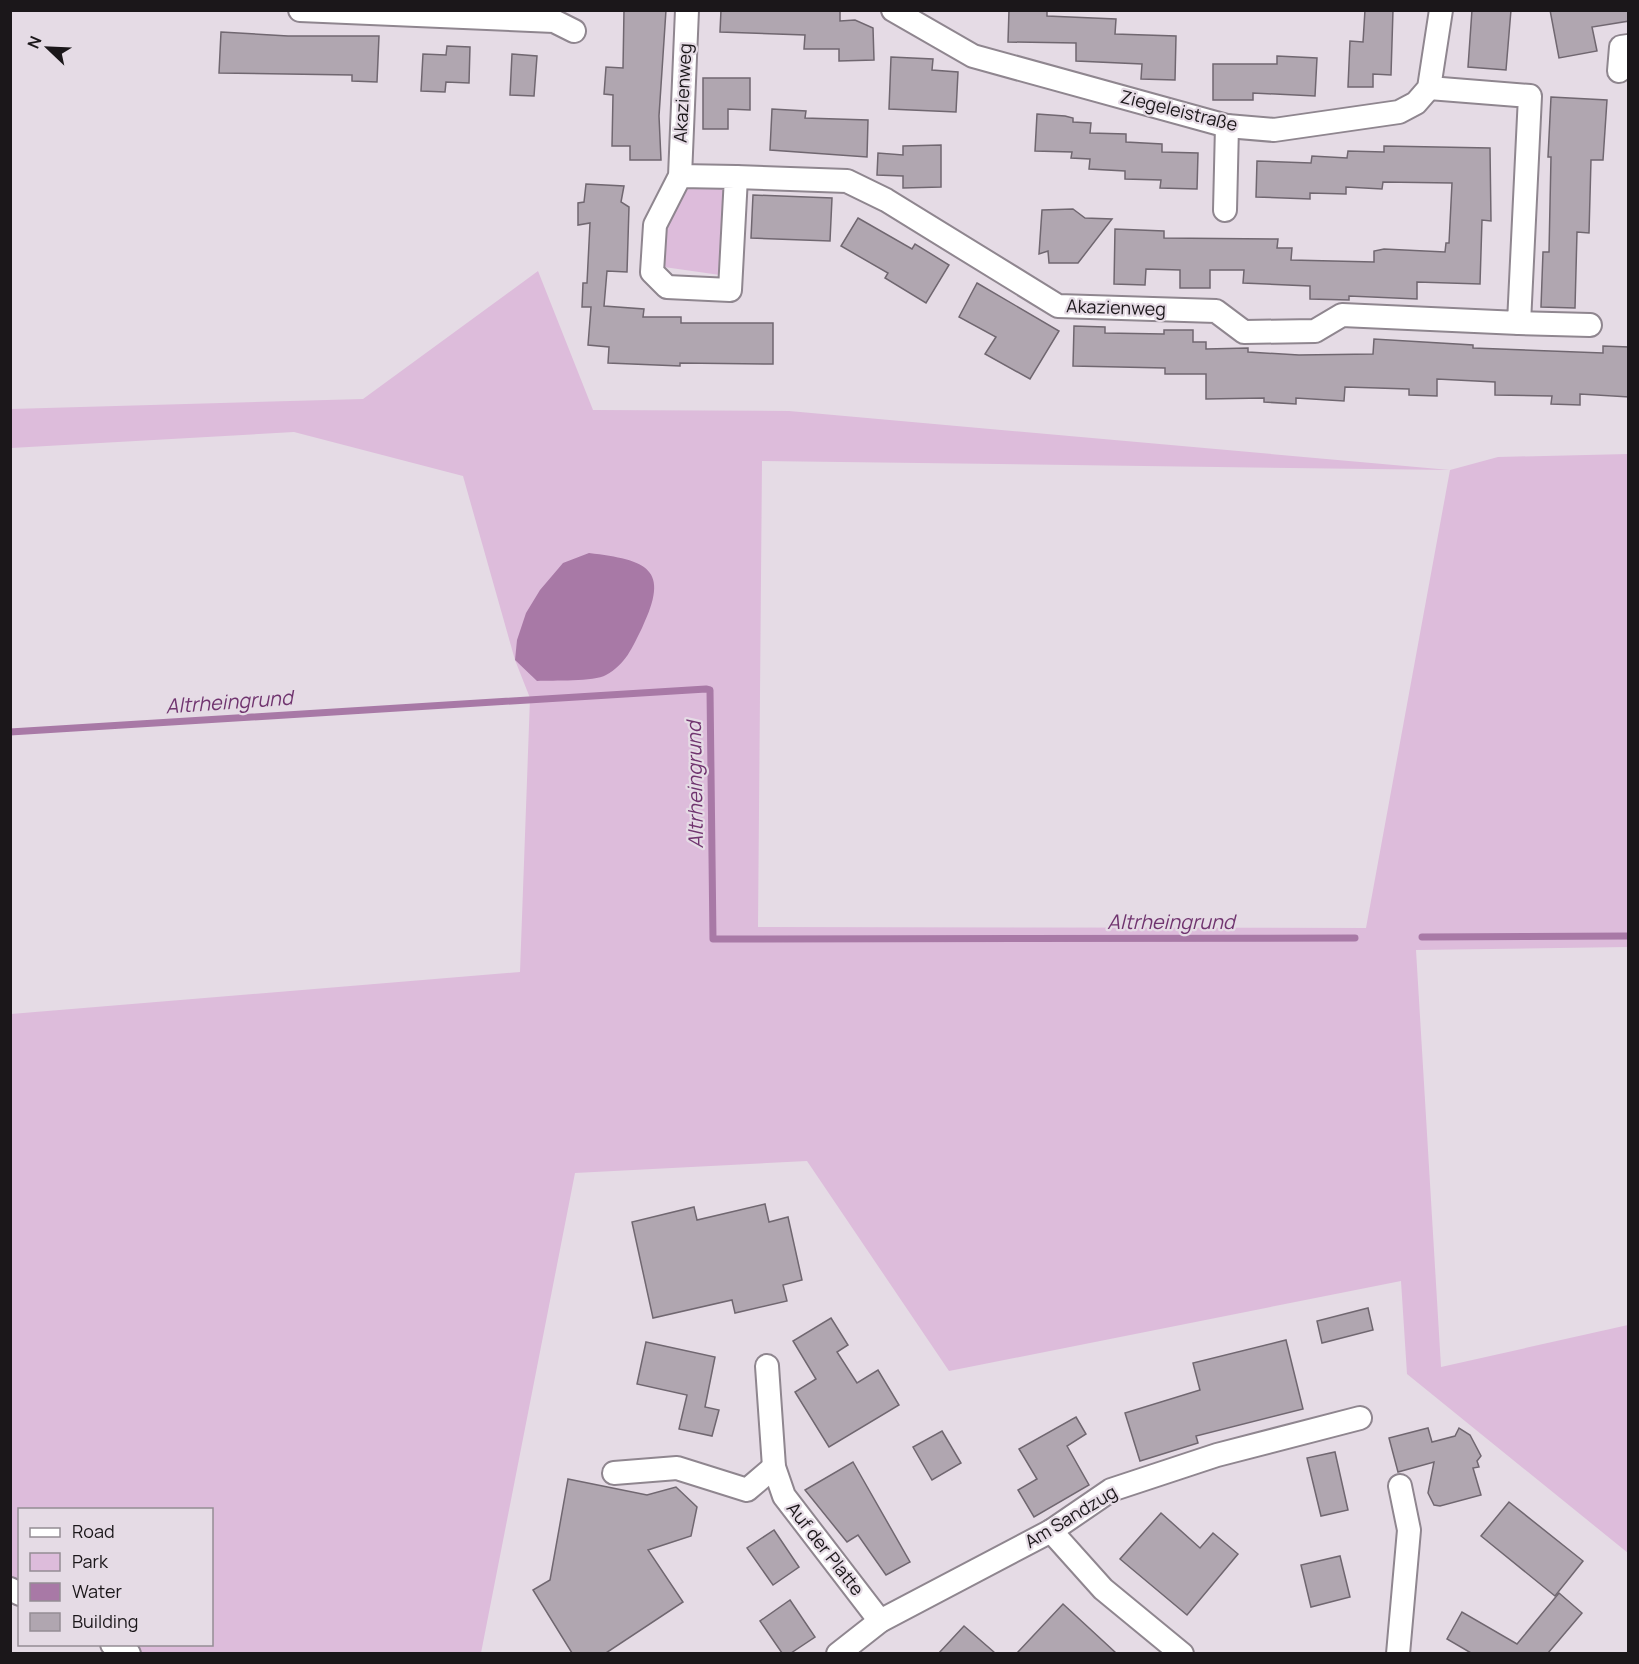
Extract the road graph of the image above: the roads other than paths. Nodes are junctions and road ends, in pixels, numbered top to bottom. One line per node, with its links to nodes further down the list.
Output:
1 (300, 10): 5 (street)
2 (687, 10): 10 (street, Akazienweg)
3 (893, 10): 9 (street, Ziegeleistraße)
4 (1441, 10): 8 (street)
5 (574, 31)
6 (1629, 46): 7 (street)
7 (1619, 71)
8 (1429, 88): 9 (street, Ziegeleistraße); 13 (street)
9 (1227, 126): 12 (street)
10 (680, 176): 11 (street, Akazienweg); 11 (street, Akazienweg)
11 (736, 177): 13 (street, Akazienweg)
12 (1225, 210)
13 (1520, 323): 14 (street, Akazienweg)
14 (1590, 325)
15 (767, 1366): 17 (street, Auf der Platte)
16 (1360, 1418): 20 (street, Am Sandzug)
17 (774, 1467): 18 (street); 21 (street, Auf der Platte)
18 (614, 1473)
19 (1400, 1486): 24 (street)
20 (1051, 1531): 21 (street, Am Sandzug); 23 (street)
21 (880, 1621): 22 (street, Am Sandzug)
22 (838, 1653)
23 (1182, 1653)
24 (1398, 1653)

